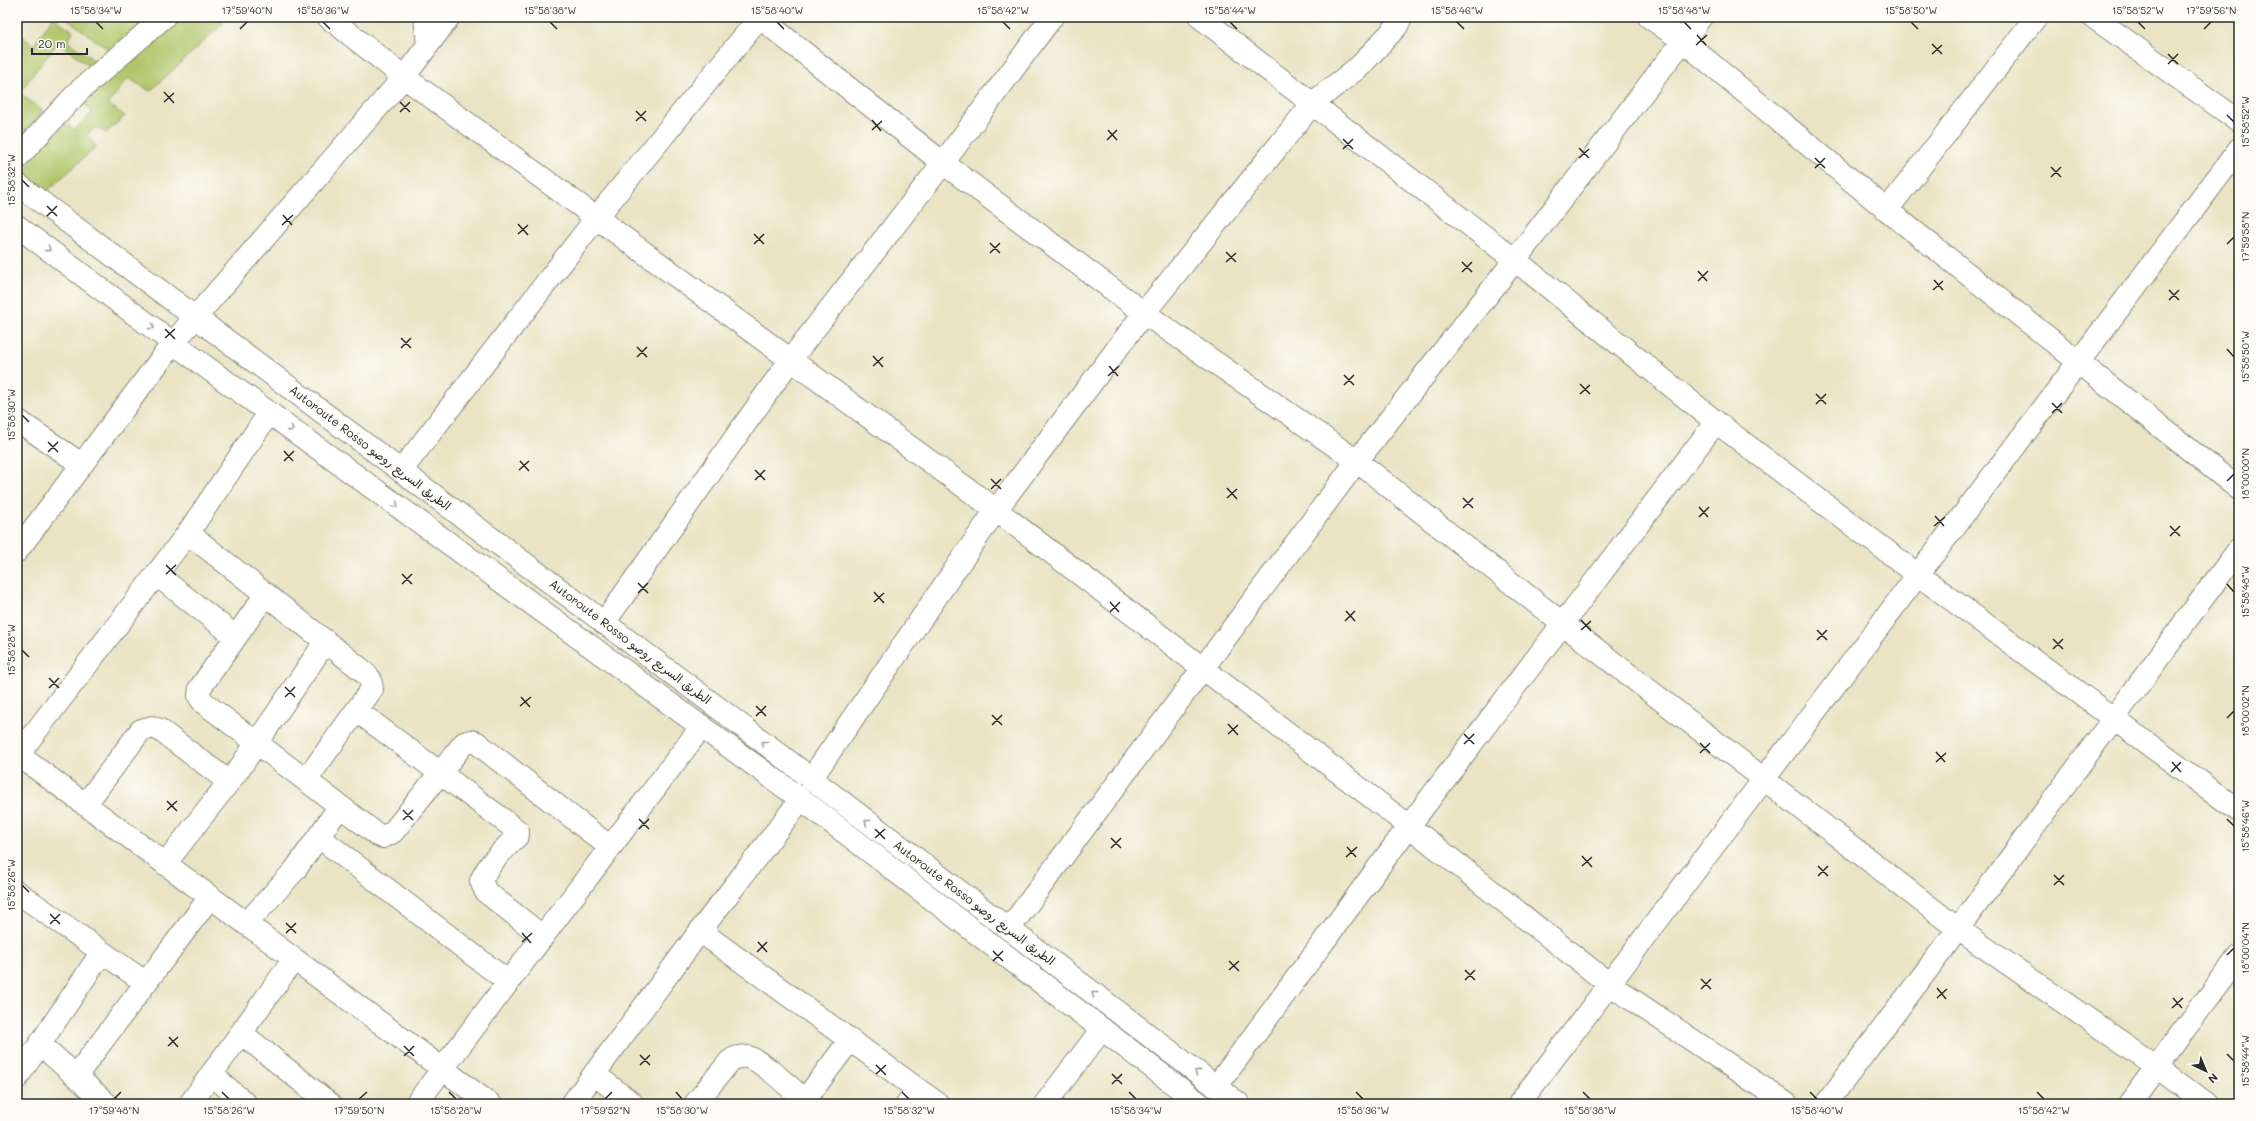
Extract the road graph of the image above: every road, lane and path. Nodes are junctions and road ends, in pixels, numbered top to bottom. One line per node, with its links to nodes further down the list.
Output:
1 (164, 17): 19 (main road)
2 (328, 17): 15 (main road)
3 (425, 17): 14 (main road)
4 (449, 17): 14 (main road)
5 (760, 17): 20 (main road); 23 (main road)
6 (1052, 17): 20 (main road)
7 (1200, 17): 16 (main road)
8 (1401, 17): 16 (main road)
9 (1649, 17): 13 (main road)
10 (1701, 17): 13 (main road)
11 (2036, 17): 22 (main road)
12 (2093, 17): 17 (main road)
13 (1682, 40): 22 (main road); 25 (main road)
14 (428, 44): 15 (main road)
15 (404, 77): 23 (main road); 27 (main road)
16 (1313, 103): 25 (main road); 26 (main road)
17 (2239, 121)
18 (2239, 149): 30 (main road)
19 (17, 158)
20 (943, 163): 26 (main road); 29 (main road)
21 (17, 184): 27 (main road, Autoroute Rosso الطريق السريع روصو)
22 (1887, 210): 30 (main road)
23 (597, 217): 29 (main road); 36 (main road)
24 (17, 226): 28 (main road, Autoroute Rosso الطريق السريع روصو, one-way to 28)
25 (1515, 260): 33 (main road); 34 (main road)
26 (1144, 313): 34 (main road); 38 (main road)
27 (196, 317): 28 (main road); 36 (main road, Autoroute Rosso الطريق السريع روصو)
28 (173, 343): 31 (main road, Autoroute Rosso الطريق السريع روصو); 35 (main road)
29 (791, 359): 38 (main road); 45 (main road)
30 (2078, 361): 37 (main road); 42 (main road)
31 (269, 413): 39 (main road); 52 (main road, Autoroute Rosso الطريق السريع روصو, one-way to 52)
32 (17, 420): 35 (main road)
33 (1716, 422): 42 (main road); 46 (main road)
34 (1357, 461): 46 (main road); 49 (main road)
35 (81, 464): 41 (main road)
36 (401, 471): 45 (main road, Autoroute Rosso الطريق السريع روصو)
37 (2239, 489)
38 (996, 510): 49 (main road); 56 (main road)
39 (188, 533): 43 (main road); 44 (main road)
40 (2239, 549): 51 (main road)
41 (17, 551)
42 (1918, 574): 51 (main road); 57 (main road)
43 (157, 575): 47 (main road); 54 (main road)
44 (266, 594): 47 (main road); 48 (main road)
45 (604, 623): 56 (main road, Autoroute Rosso الطريق السريع روصو, one-way to 45)
46 (1563, 624): 57 (main road); 64 (main road)
47 (236, 637): 53 (main road)
48 (326, 641): 50 (main road); 53 (main road)
49 (1203, 668): 64 (main road); 71 (main road)
50 (357, 711): 55 (main road); 58 (main road)
51 (2115, 719): 63 (main road); 72 (main road)
52 (702, 726): 60 (main road, Autoroute Rosso الطريق السريع روصو); 66 (main road)
53 (256, 743): 58 (main road); 59 (main road)
54 (17, 755): 61 (main road)
55 (440, 772): 62 (main road); 66 (main road); 74 (main road)
56 (811, 779): 71 (main road, Autoroute Rosso الطريق السريع روصو, one-way to 56)
57 (1764, 779): 72 (main road); 80 (main road)
58 (306, 780): 62 (main road)
59 (229, 782): 61 (main road); 67 (main road)
60 (801, 799): 73 (main road); 81 (main road, Autoroute Rosso الطريق السريع روصو)
61 (85, 804): 67 (main road)
62 (340, 806): 65 (main road)
63 (2239, 811)
64 (1410, 826): 80 (main road); 91 (main road)
65 (319, 837): 70 (main road); 78 (main road)
66 (610, 847): 74 (main road)
67 (165, 864): 69 (main road)
68 (18, 895): 75 (main road)
69 (210, 897): 70 (main road); 79 (main road)
70 (246, 924): 77 (main road)
71 (1009, 929): 91 (main road, Autoroute Rosso الطريق السريع روصو, one-way to 71)
72 (1958, 929): 85 (main road); 109 (main road)
73 (700, 931): 83 (main road); 88 (main road)
74 (542, 936): 78 (main road)
75 (102, 952): 79 (main road); 84 (main road)
76 (2239, 956): 85 (main road)
77 (294, 959): 82 (main road); 86 (main road)
78 (507, 981): 86 (main road)
79 (146, 983): 89 (main road)
80 (1609, 984): 107 (main road); 108 (main road)
81 (1102, 1029): 104 (main road); 105 (main road, Autoroute Rosso الطريق السريع روصو)
82 (241, 1034): 87 (main road); 93 (main road)
83 (850, 1040): 92 (main road); 94 (main road)
84 (40, 1044): 89 (main road); 90 (main road)
85 (2157, 1067): 110 (main road); 111 (main road)
86 (441, 1068): 98 (main road); 99 (main road)
87 (211, 1074): 96 (main road); 97 (main road)
88 (594, 1074): 100 (main road); 101 (main road)
89 (76, 1076): 95 (main road)
90 (17, 1078)
91 (1216, 1087): 106 (main road, Autoroute Rosso الطريق السريع روصو)
92 (912, 1097): 103 (main road)
93 (322, 1102)
94 (807, 1102): 102 (main road)
95 (107, 1104)
96 (190, 1104)
97 (246, 1104)
98 (416, 1104)
99 (490, 1104)
100 (572, 1104)
101 (633, 1104)
102 (695, 1104)
103 (938, 1104)
104 (1045, 1104)
105 (1200, 1104)
106 (1240, 1104)
107 (1520, 1104)
108 (1787, 1104)
109 (1826, 1104)
110 (2129, 1104)
111 (2206, 1104)

